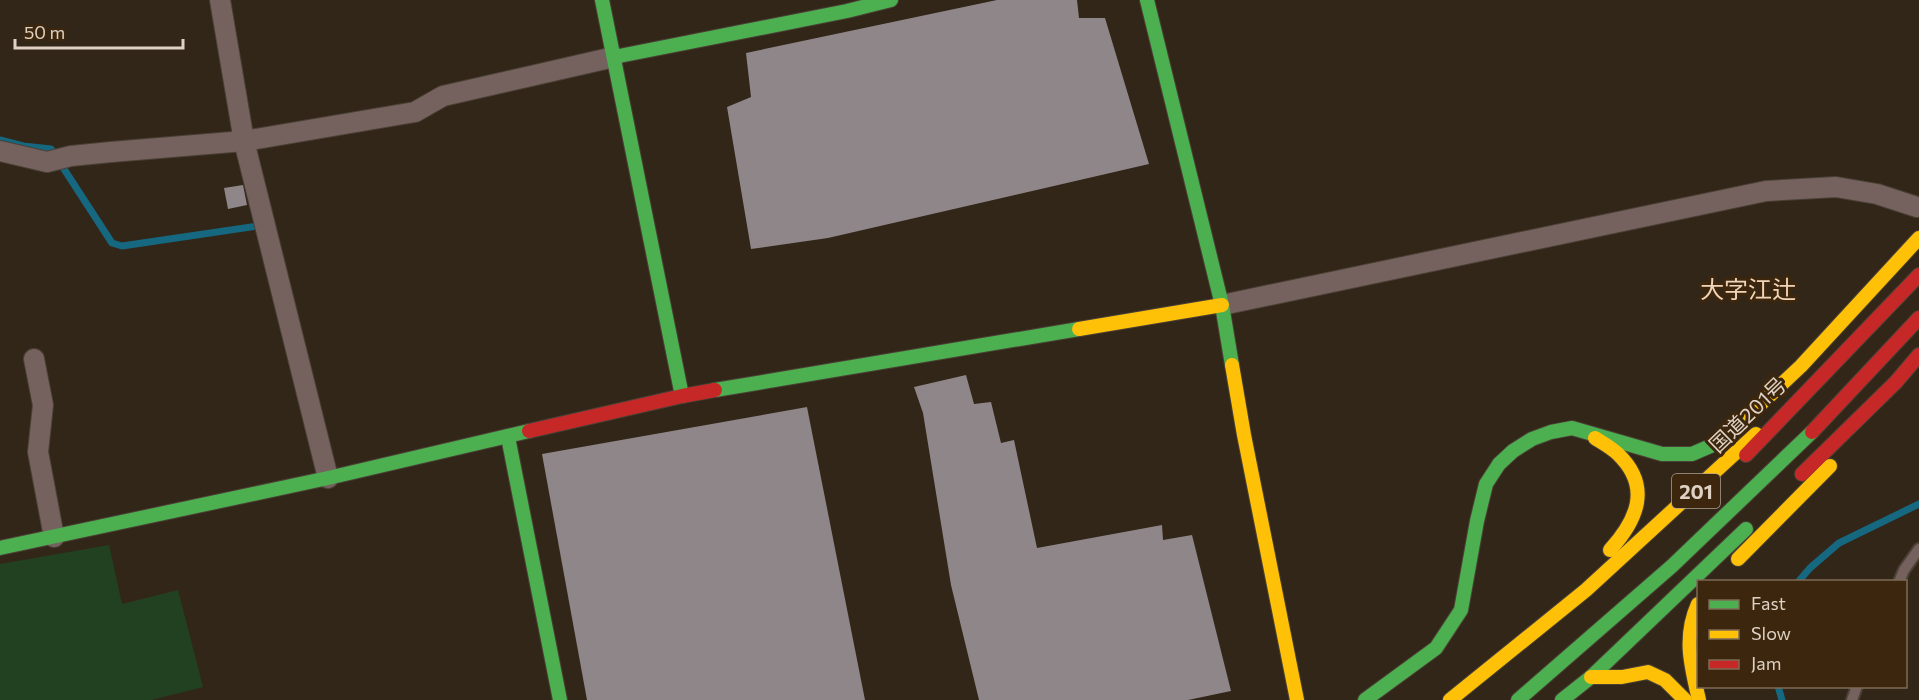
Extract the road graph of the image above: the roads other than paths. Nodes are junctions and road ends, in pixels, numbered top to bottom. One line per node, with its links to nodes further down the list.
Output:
1 (220, 0): 6 (street)
2 (602, 0): 5 (main road)
3 (891, 0): 5 (main road)
4 (1147, 0): 12 (main road)
5 (614, 57): 6 (street); 17 (main road)
6 (244, 141): 7 (street); 20 (street)
7 (0, 151)
8 (1917, 207): 12 (street)
9 (1919, 238): 18 (main road)
10 (1919, 257): 34 (main road, 国道201号 / 201)
11 (1919, 275): 35 (main road)
12 (1222, 305): 17 (main road); 31 (main road)
13 (1919, 318): 36 (main road)
14 (1919, 355): 16 (main road)
15 (34, 359): 23 (street)
16 (1896, 382): 21 (main road); 26 (main road)
17 (682, 396): 19 (main road)
18 (1588, 433): 32 (main road); 33 (main road)
19 (508, 437): 20 (main road); 30 (main road)
20 (328, 478): 23 (main road)
21 (1794, 482)
22 (1752, 523): 29 (main road)
23 (54, 537): 24 (main road)
24 (0, 548)
25 (1919, 549): 27 (lane)
26 (1732, 565)
27 (1900, 580)
28 (1697, 606): 39 (main road)
29 (1591, 677): 37 (main road); 38 (main road)
30 (560, 700)
31 (1297, 700)
32 (1365, 700)
33 (1438, 700)
34 (1450, 700)
35 (1472, 700)
36 (1518, 700)
37 (1562, 700)
38 (1685, 700)
39 (1699, 700)

